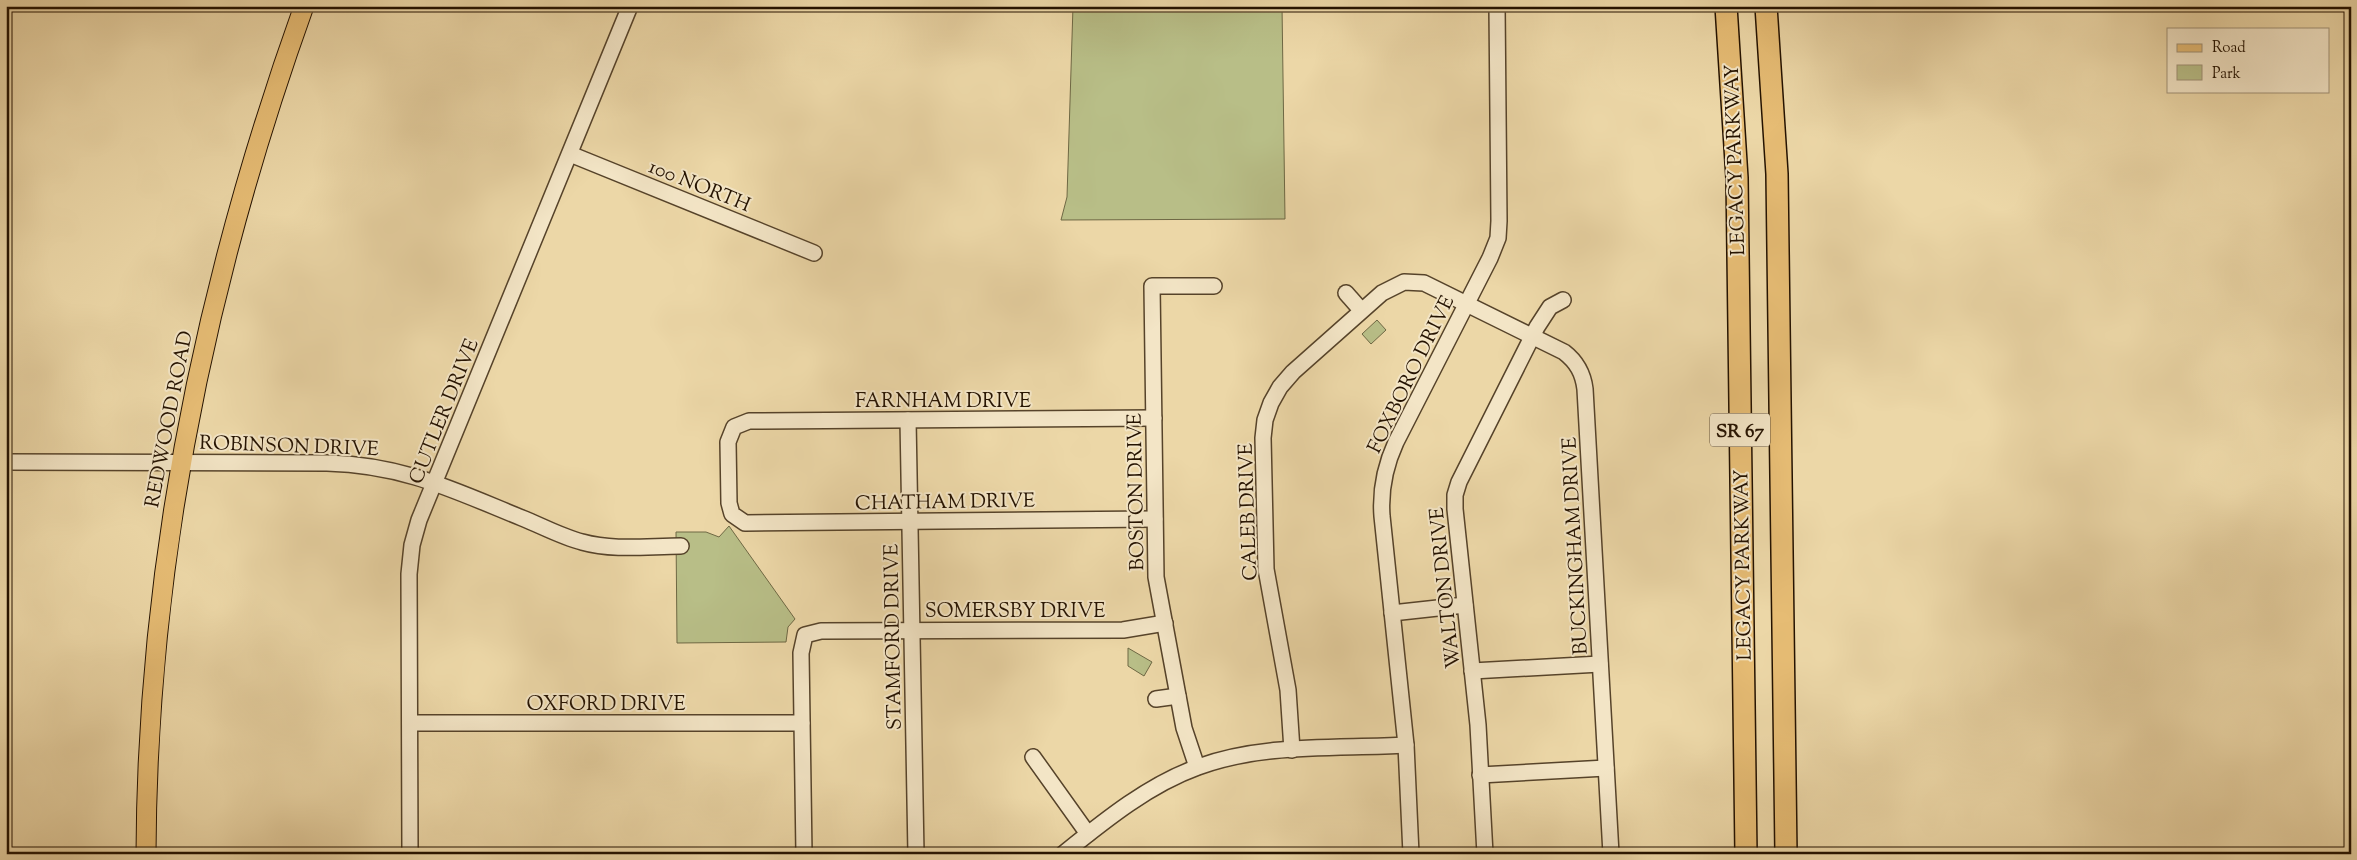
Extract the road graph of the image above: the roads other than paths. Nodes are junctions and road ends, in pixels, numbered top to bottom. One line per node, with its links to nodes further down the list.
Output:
1 (304, 6): 17 (main road, REDWOOD ROAD)
2 (630, 6): 6 (street, CUTLER DRIVE)
3 (1496, 6): 11 (street, FOXBORO DRIVE)
4 (1726, 6): 49 (highway, LEGACY PARKWAY / SR 67)
5 (1766, 6): 50 (highway, LEGACY PARKWAY / SR 67)
6 (570, 154): 7 (street, 100 NORTH); 18 (street, CUTLER DRIVE)
7 (814, 253)
8 (1214, 286): 14 (street, BOSTON DRIVE)
9 (1346, 293): 12 (street)
10 (1563, 300): 13 (street, WALTON DRIVE)
11 (1467, 303): 12 (street, CALEB DRIVE); 13 (street, BUCKINGHAM DRIVE); 24 (street, FOXBORO DRIVE)
12 (1361, 310): 34 (street, CALEB DRIVE)
13 (1532, 336): 23 (street, WALTON DRIVE); 27 (street, BUCKINGHAM DRIVE)
14 (1154, 418): 15 (street, FARNHAM DRIVE); 20 (street, BOSTON DRIVE)
15 (908, 420): 19 (street, FARNHAM DRIVE); 21 (street, STAMFORD DRIVE)
16 (6, 462): 17 (street, ROBINSON DRIVE)
17 (181, 462): 18 (street, ROBINSON DRIVE); 41 (main road, REDWOOD ROAD)
18 (435, 482): 22 (street, ROBINSON DRIVE); 31 (street, CUTLER DRIVE)
19 (736, 518): 21 (street, CHATHAM DRIVE)
20 (1155, 519): 21 (street, CHATHAM DRIVE); 25 (street, BOSTON DRIVE)
21 (910, 521): 26 (street, STAMFORD DRIVE)
22 (681, 546)
23 (1465, 605): 24 (street); 28 (street, WALTON DRIVE)
24 (1392, 614): 33 (street, FOXBORO DRIVE)
25 (1165, 624): 26 (street, SOMERSBY DRIVE); 29 (street, BOSTON DRIVE)
26 (911, 630): 32 (street, SOMERSBY DRIVE); 44 (street, STAMFORD DRIVE)
27 (1600, 664): 28 (street); 37 (street, BUCKINGHAM DRIVE)
28 (1472, 671): 38 (street, WALTON DRIVE)
29 (1178, 696): 30 (street); 36 (street, BOSTON DRIVE)
30 (1156, 700)
31 (410, 722): 32 (street, OXFORD DRIVE); 42 (street, CUTLER DRIVE)
32 (802, 722): 43 (street)
33 (1406, 745): 34 (street); 40 (street, FOXBORO DRIVE)
34 (1292, 750): 36 (street)
35 (1033, 757): 39 (street)
36 (1197, 767): 39 (street)
37 (1606, 768): 38 (street); 48 (street, BUCKINGHAM DRIVE)
38 (1480, 775): 47 (street, WALTON DRIVE)
39 (1088, 834): 45 (street)
40 (1411, 853): 46 (street)
41 (146, 854)
42 (410, 854)
43 (804, 854)
44 (916, 854)
45 (1063, 854)
46 (1399, 854)
47 (1484, 854)
48 (1611, 854)
49 (1746, 854)
50 (1786, 854)

